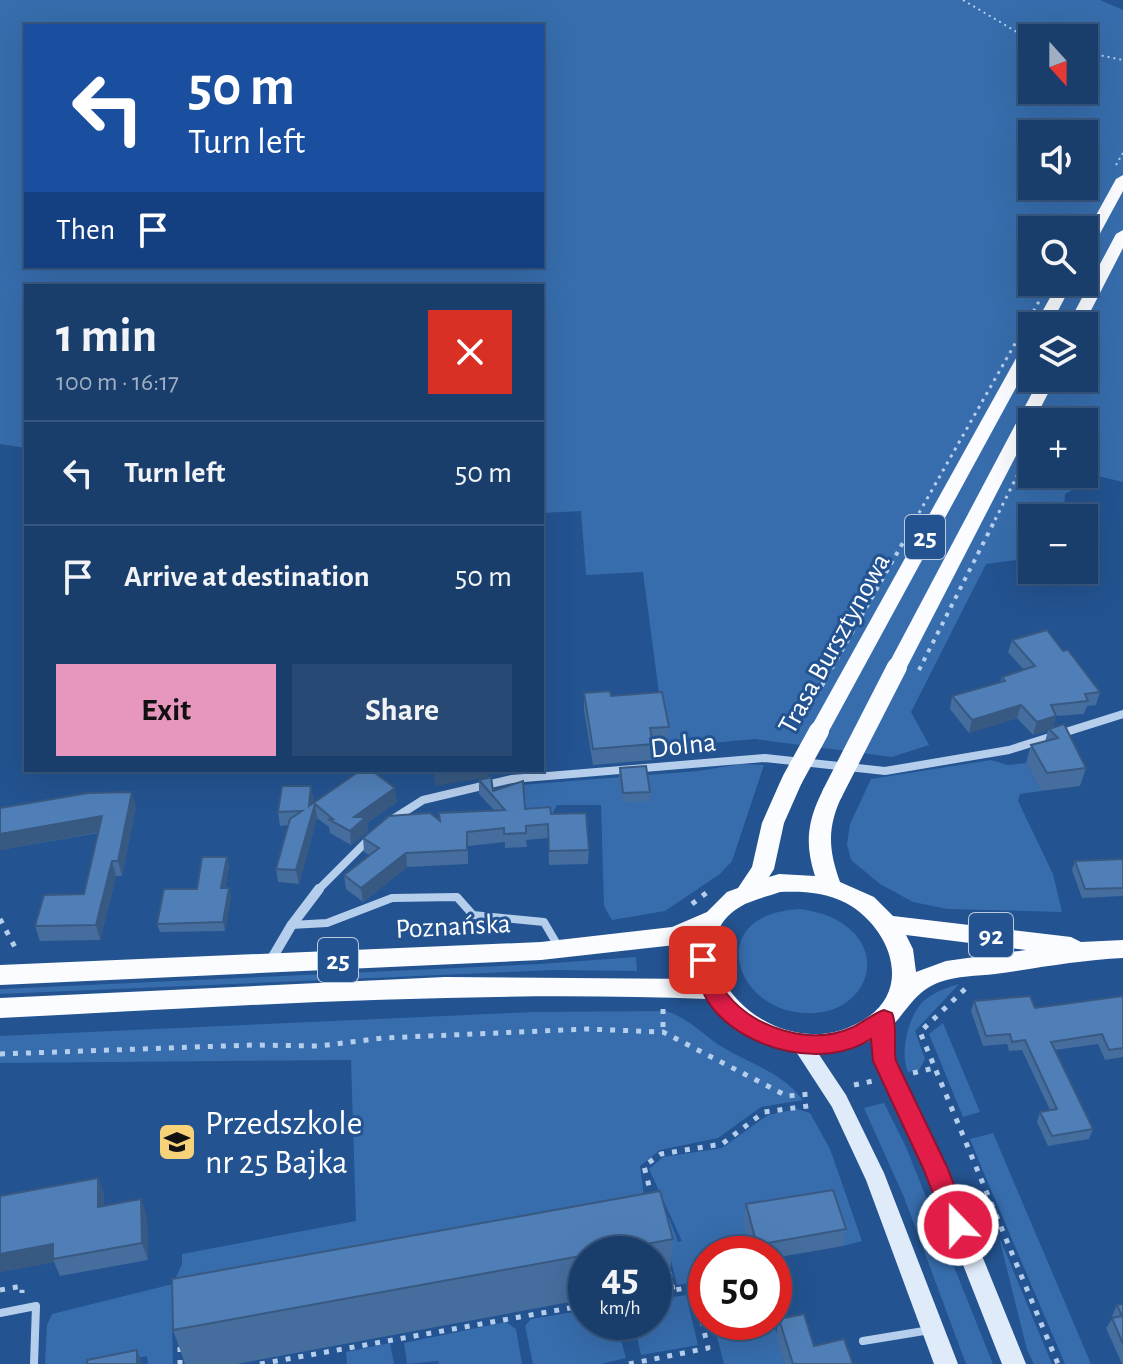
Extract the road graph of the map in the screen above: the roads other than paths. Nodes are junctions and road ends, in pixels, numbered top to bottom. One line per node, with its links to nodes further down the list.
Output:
1 (1123, 179): 2 (main road)
2 (1098, 225)
3 (1123, 234): 4 (main road)
4 (1082, 312)
5 (1018, 369): 11 (main road, Trasa Bursztynowa / 25, bridge)
6 (1041, 392): 10 (main road, 25, bridge)
7 (1123, 714): 8 (street, Dolna)
8 (386, 824)
9 (374, 835): 13 (street)
10 (831, 888): 11 (main road, 25); 14 (main road, 25)
11 (748, 891): 12 (main road, 25)
12 (713, 919): 15 (main road, Poznańska / 25); 20 (main road)
13 (290, 924): 15 (lane); 18 (street)
14 (887, 924): 17 (main road, 92); 21 (main road, 25)
15 (560, 949): 18 (main road, Poznańska / 25)
16 (1123, 949): 17 (main road, 92)
17 (1094, 950): 21 (main road, 92)
18 (269, 964): 19 (main road, Poznańska / 25)
19 (0, 975)
20 (712, 989): 22 (main road, 25); 24 (main road)
21 (901, 995): 23 (main road)
22 (0, 1008)
23 (884, 1019): 24 (main road); 30 (main road)
24 (801, 1044): 26 (main road)
25 (0, 1313): 28 (lane)
26 (934, 1330): 27 (lane); 29 (main road)
27 (863, 1341)
28 (34, 1364)
29 (946, 1364)
30 (1014, 1364)

